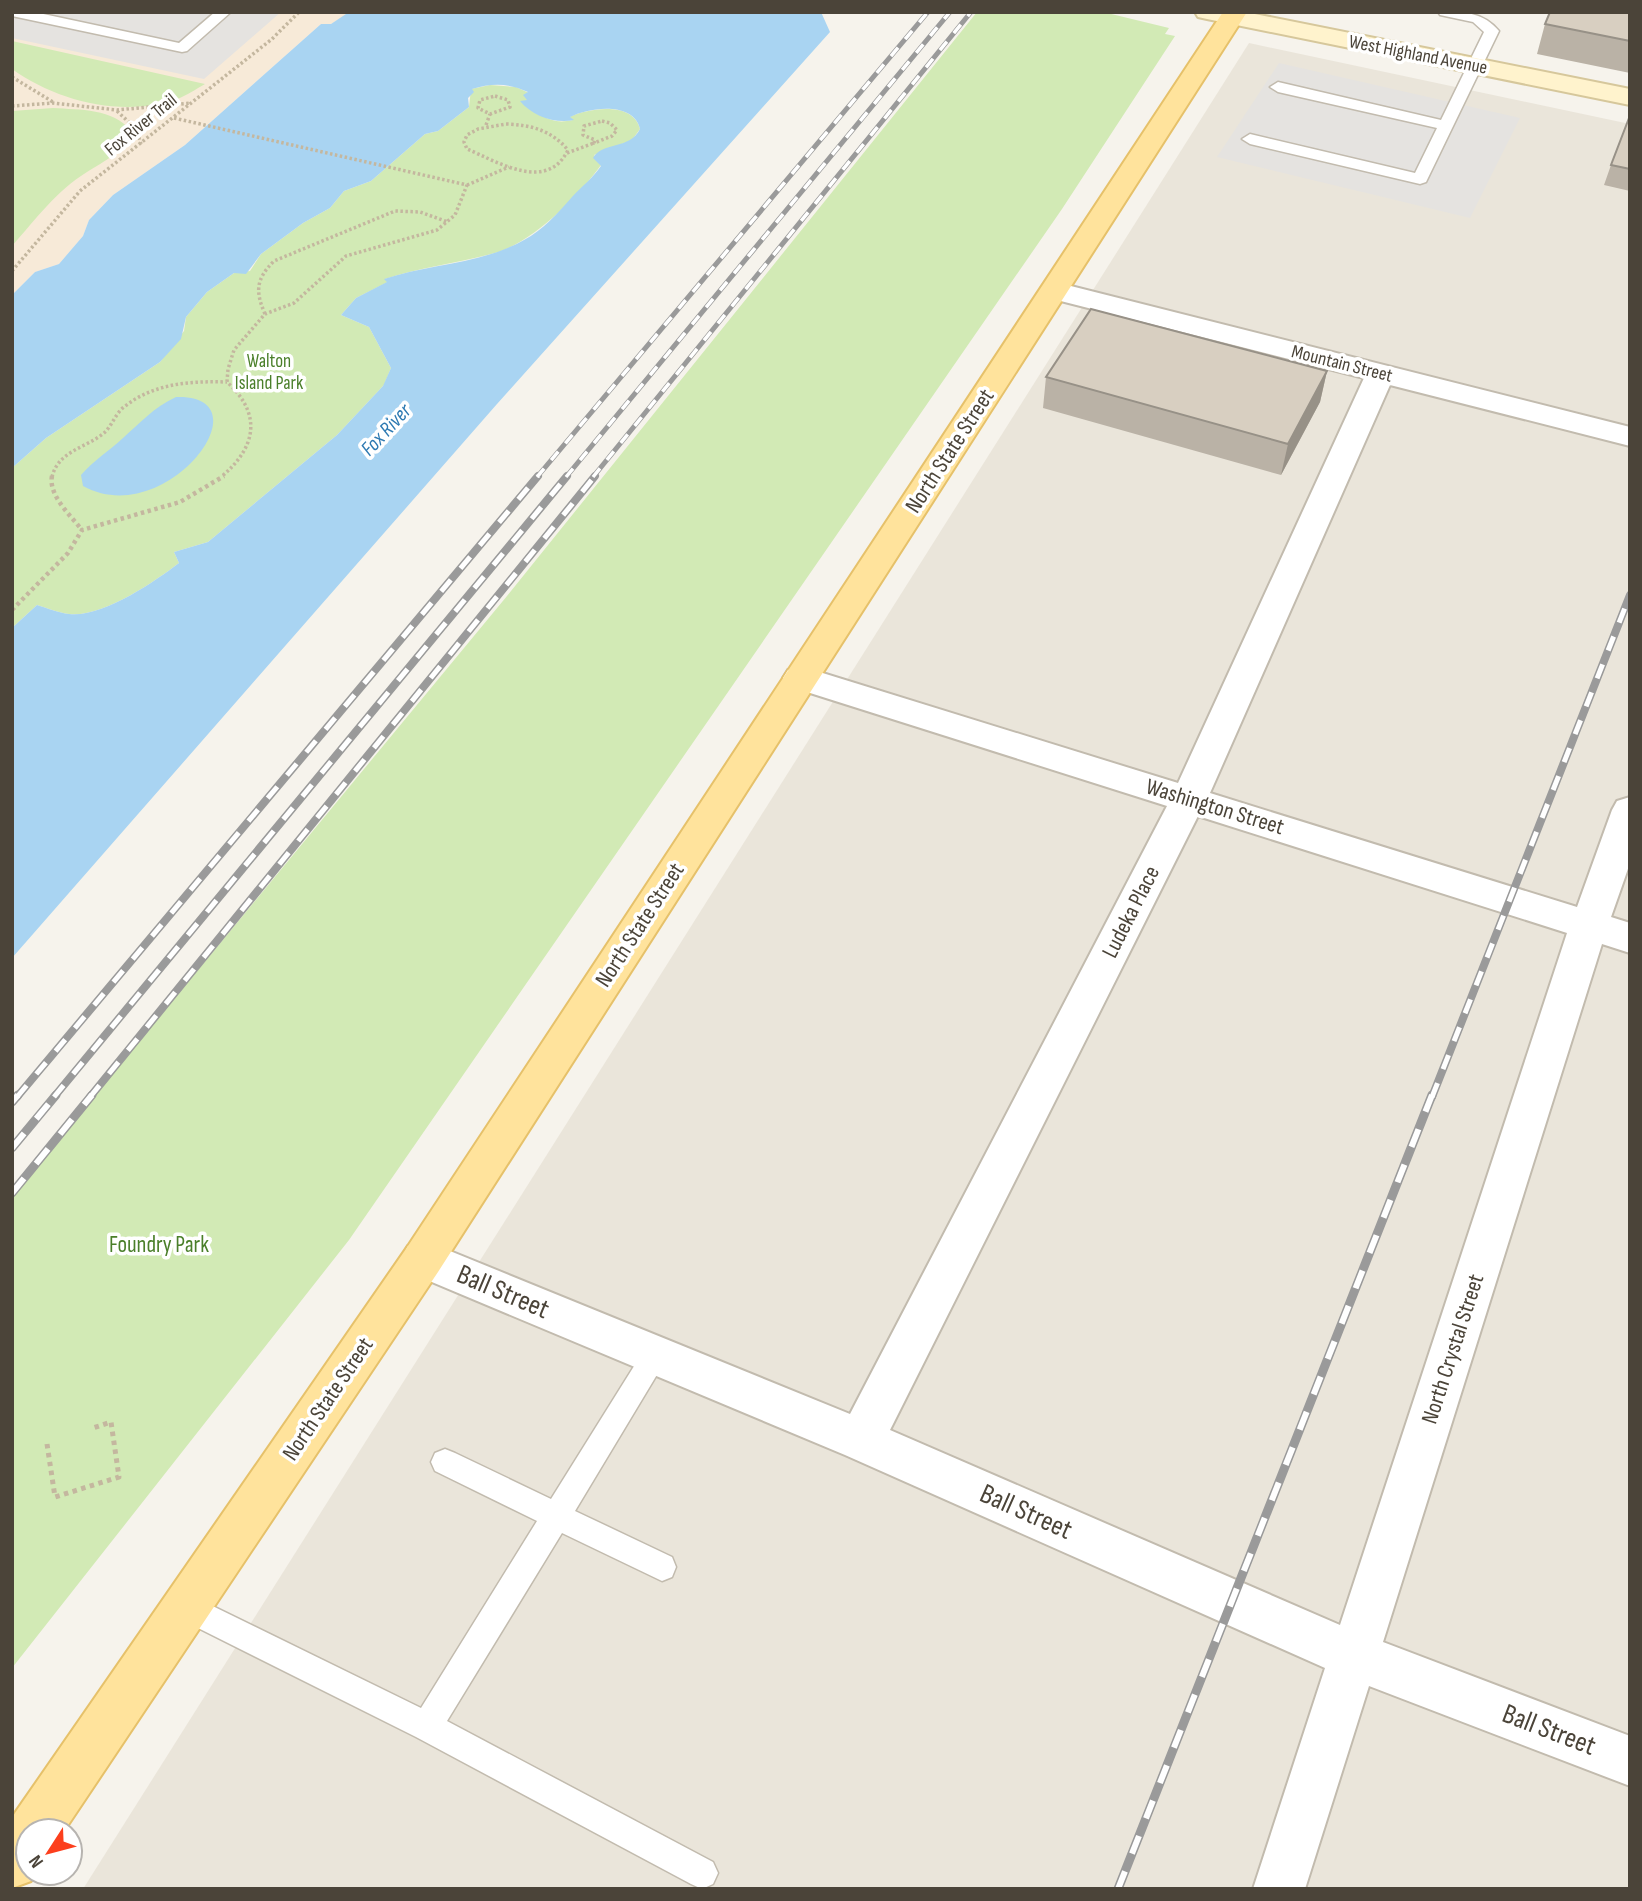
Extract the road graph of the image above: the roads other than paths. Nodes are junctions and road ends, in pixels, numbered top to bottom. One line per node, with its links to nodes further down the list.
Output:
1 (12, 12): 2 (lane)
2 (224, 12)
3 (1445, 12): 5 (lane)
4 (1225, 14): 5 (main road, West Highland Avenue); 10 (main road, North State Street)
5 (1477, 67): 7 (main road, West Highland Avenue); 8 (lane)
6 (1278, 88): 8 (lane)
7 (1630, 97)
8 (1447, 126): 9 (lane)
9 (1250, 139)
10 (1055, 291): 11 (street, Mountain Street); 13 (main road, North State Street)
11 (1381, 373): 12 (street, Mountain Street); 14 (street, Ludeka Place)
12 (1630, 436)
13 (800, 678): 14 (street, Washington Street); 17 (main road, North State Street)
14 (1189, 799): 16 (street, Washington Street); 19 (street, Ludeka Place)
15 (1630, 810): 16 (street, North Crystal Street)
16 (1610, 932): 24 (street, North Crystal Street)
17 (423, 1259): 18 (street, Ball Street); 23 (main road, North State Street)
18 (655, 1355): 19 (street, Ball Street); 21 (lane)
19 (861, 1440): 24 (street, Ball Street)
20 (445, 1462): 21 (lane)
21 (557, 1515): 22 (lane); 25 (lane)
22 (662, 1567)
23 (186, 1607): 25 (lane); 27 (main road, North State Street)
24 (1353, 1656): 26 (street, Ball Street); 29 (street, North Crystal Street)
25 (427, 1726): 28 (lane)
26 (1630, 1761)
27 (43, 1817)
28 (702, 1873)
29 (1279, 1889)

